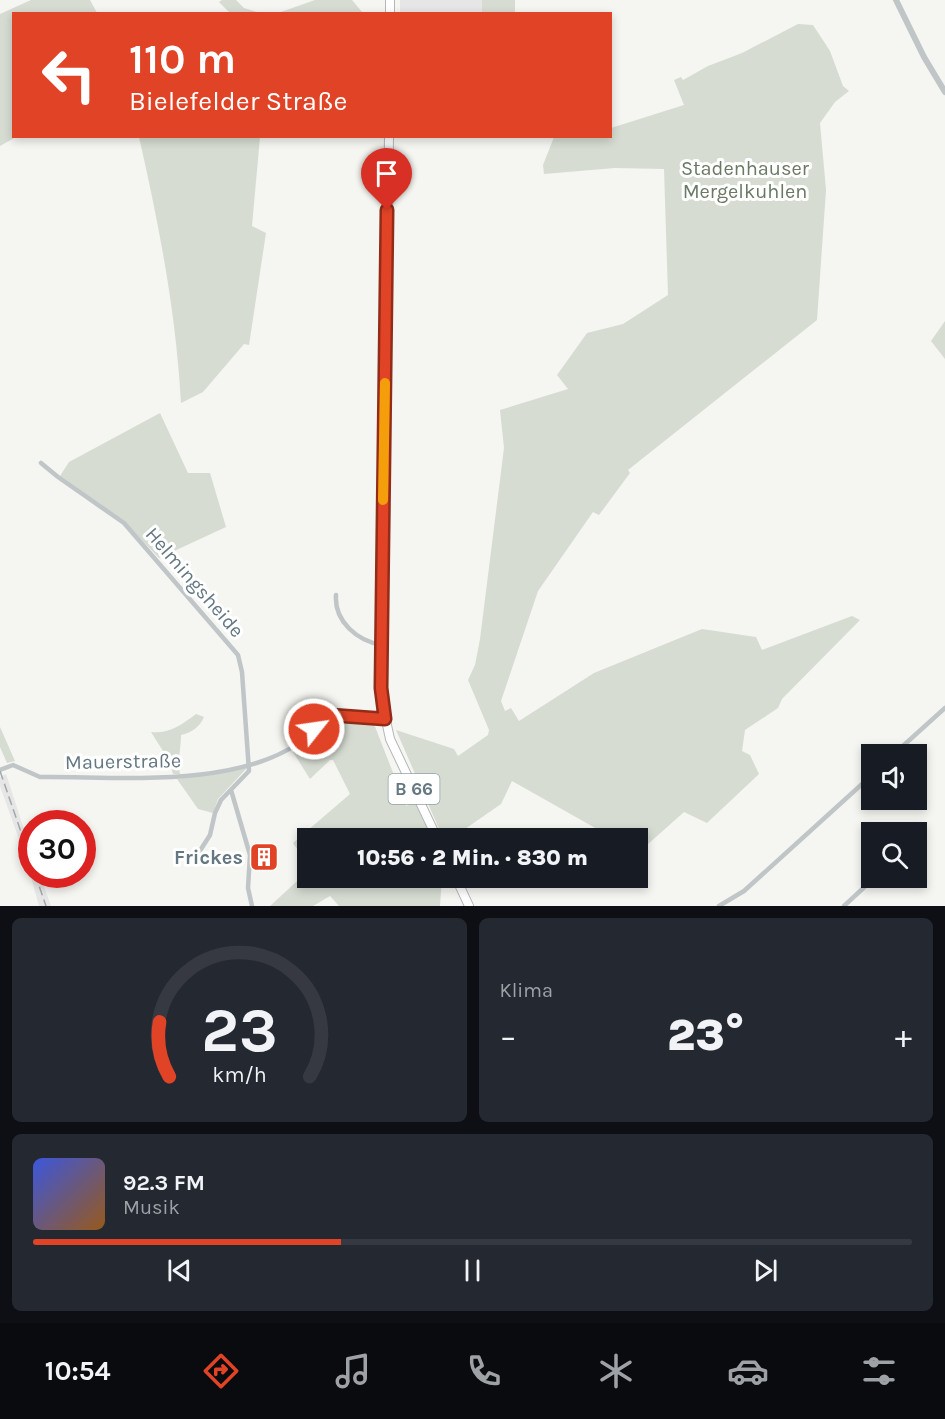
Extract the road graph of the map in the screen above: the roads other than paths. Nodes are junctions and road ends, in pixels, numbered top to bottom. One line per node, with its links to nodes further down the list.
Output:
1 (896, 0): 2 (street)
2 (945, 93)
3 (388, 138): 6 (main road, B 66)
4 (41, 463): 10 (street, Helmingsheide)
5 (336, 595): 6 (street)
6 (382, 645): 8 (main road, B 66)
7 (945, 708): 9 (street)
8 (385, 719): 10 (street, Mauerstraße); 14 (main road, B 66)
9 (905, 744)
10 (250, 766): 11 (street, Mauerstraße); 13 (street, Mauerstraße)
11 (0, 770)
12 (861, 785): 18 (street)
13 (231, 790): 15 (street, Mauerstraße); 19 (street)
14 (432, 828)
15 (196, 857)
16 (461, 888): 20 (main road)
17 (863, 888): 21 (street)
18 (723, 905)
19 (252, 906)
20 (469, 906)
21 (844, 906)

